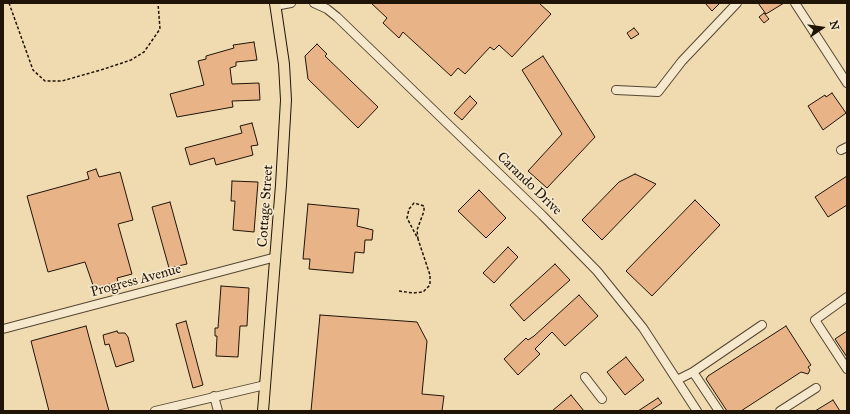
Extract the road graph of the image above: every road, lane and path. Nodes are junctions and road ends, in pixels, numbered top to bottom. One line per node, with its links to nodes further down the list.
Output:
1 (9, 3): 2 (path)
2 (158, 3)
3 (291, 3): 7 (street)
4 (314, 3): 19 (street, Carando Drive)
5 (737, 3): 9 (street)
6 (795, 3): 8 (street)
7 (275, 4): 11 (main road, Cottage Street)
8 (847, 83)
9 (616, 90)
10 (418, 238): 10 (path); 12 (path)
11 (276, 257): 15 (street, Progress Avenue); 20 (main road, Cottage Street)
12 (399, 291)
13 (847, 297): 16 (street)
14 (762, 325): 17 (street)
15 (3, 329)
16 (847, 369)
17 (693, 372): 19 (street); 28 (street)
18 (585, 377): 23 (street)
19 (677, 380): 27 (street, Carando Drive)
20 (264, 385): 22 (street); 26 (main road, Cottage Street)
21 (816, 388): 29 (street)
22 (214, 396): 24 (street); 25 (street)
23 (602, 399)
24 (155, 411)
25 (218, 411)
26 (263, 411)
27 (697, 411)
28 (718, 411)
29 (780, 411)

